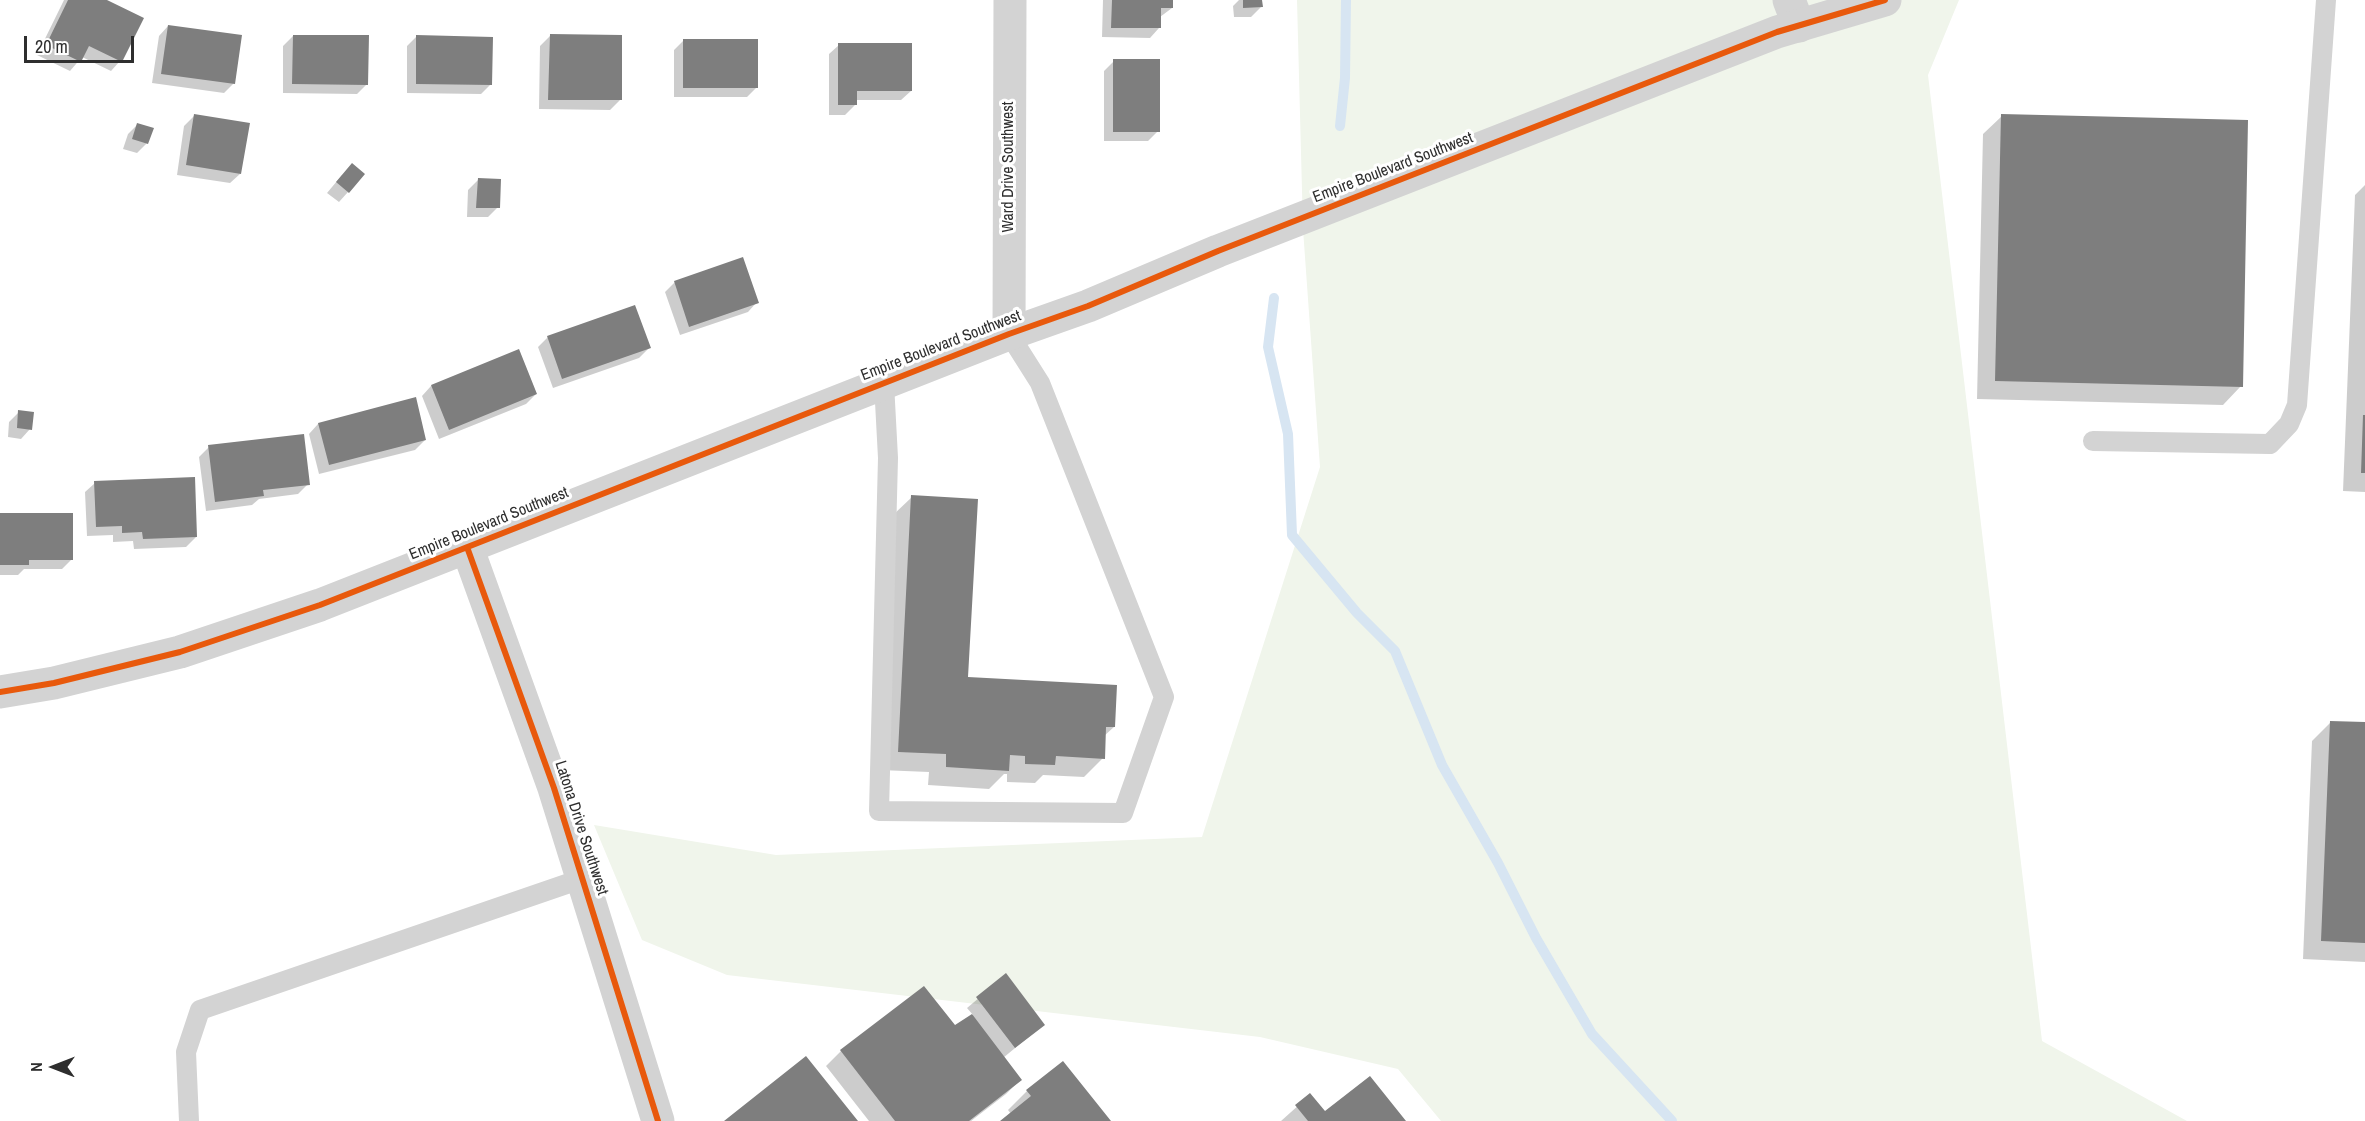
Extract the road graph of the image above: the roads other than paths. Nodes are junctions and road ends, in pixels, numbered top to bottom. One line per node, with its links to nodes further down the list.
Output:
1 (1010, 0): 5 (street, Ward Drive Southwest)
2 (1885, 0): 4 (street, Empire Boulevard Southwest)
3 (2325, 0): 7 (lane)
4 (1794, 13): 5 (street, Empire Boulevard Southwest)
5 (1009, 334): 6 (street, Empire Boulevard Southwest); 6 (lane)
6 (884, 383): 8 (street, Empire Boulevard Southwest)
7 (2093, 441)
8 (467, 547): 9 (street, Empire Boulevard Southwest); 10 (street, Latona Drive Southwest)
9 (0, 692)
10 (584, 878): 11 (lane); 12 (street, Latona Drive Southwest)
11 (189, 1121)
12 (658, 1121)

